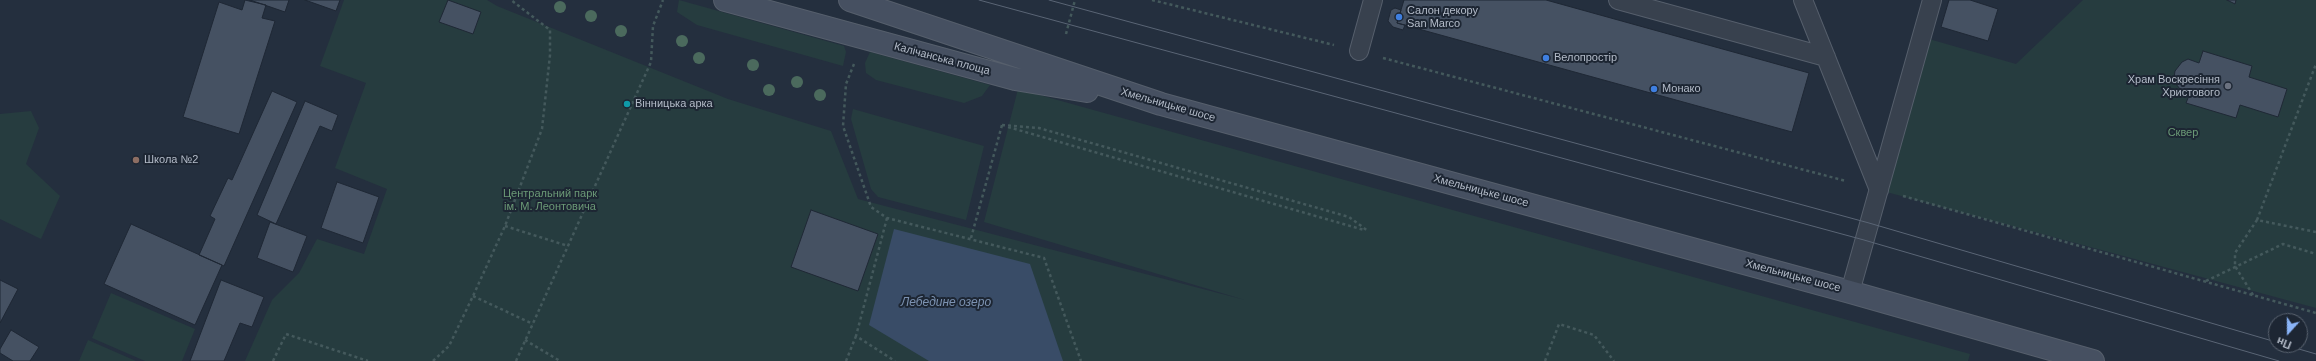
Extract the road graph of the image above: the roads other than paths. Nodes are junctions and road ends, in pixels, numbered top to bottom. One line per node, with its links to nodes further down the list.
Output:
1 (725, 0): 10 (main road, Калічанська площа)
2 (850, 0): 7 (main road)
3 (1373, 0): 8 (lane)
4 (1618, 0): 9 (lane)
5 (1803, 0): 9 (lane)
6 (1932, 0): 11 (lane)
7 (871, 4): 10 (main road, Хмельницьке шосе)
8 (1359, 51)
9 (1826, 57): 11 (lane)
10 (1161, 104): 12 (main road, Хмельницьке шосе)
11 (1880, 190): 12 (lane)
12 (1850, 292): 13 (main road, Хмельницьке шосе)
13 (2093, 361)

